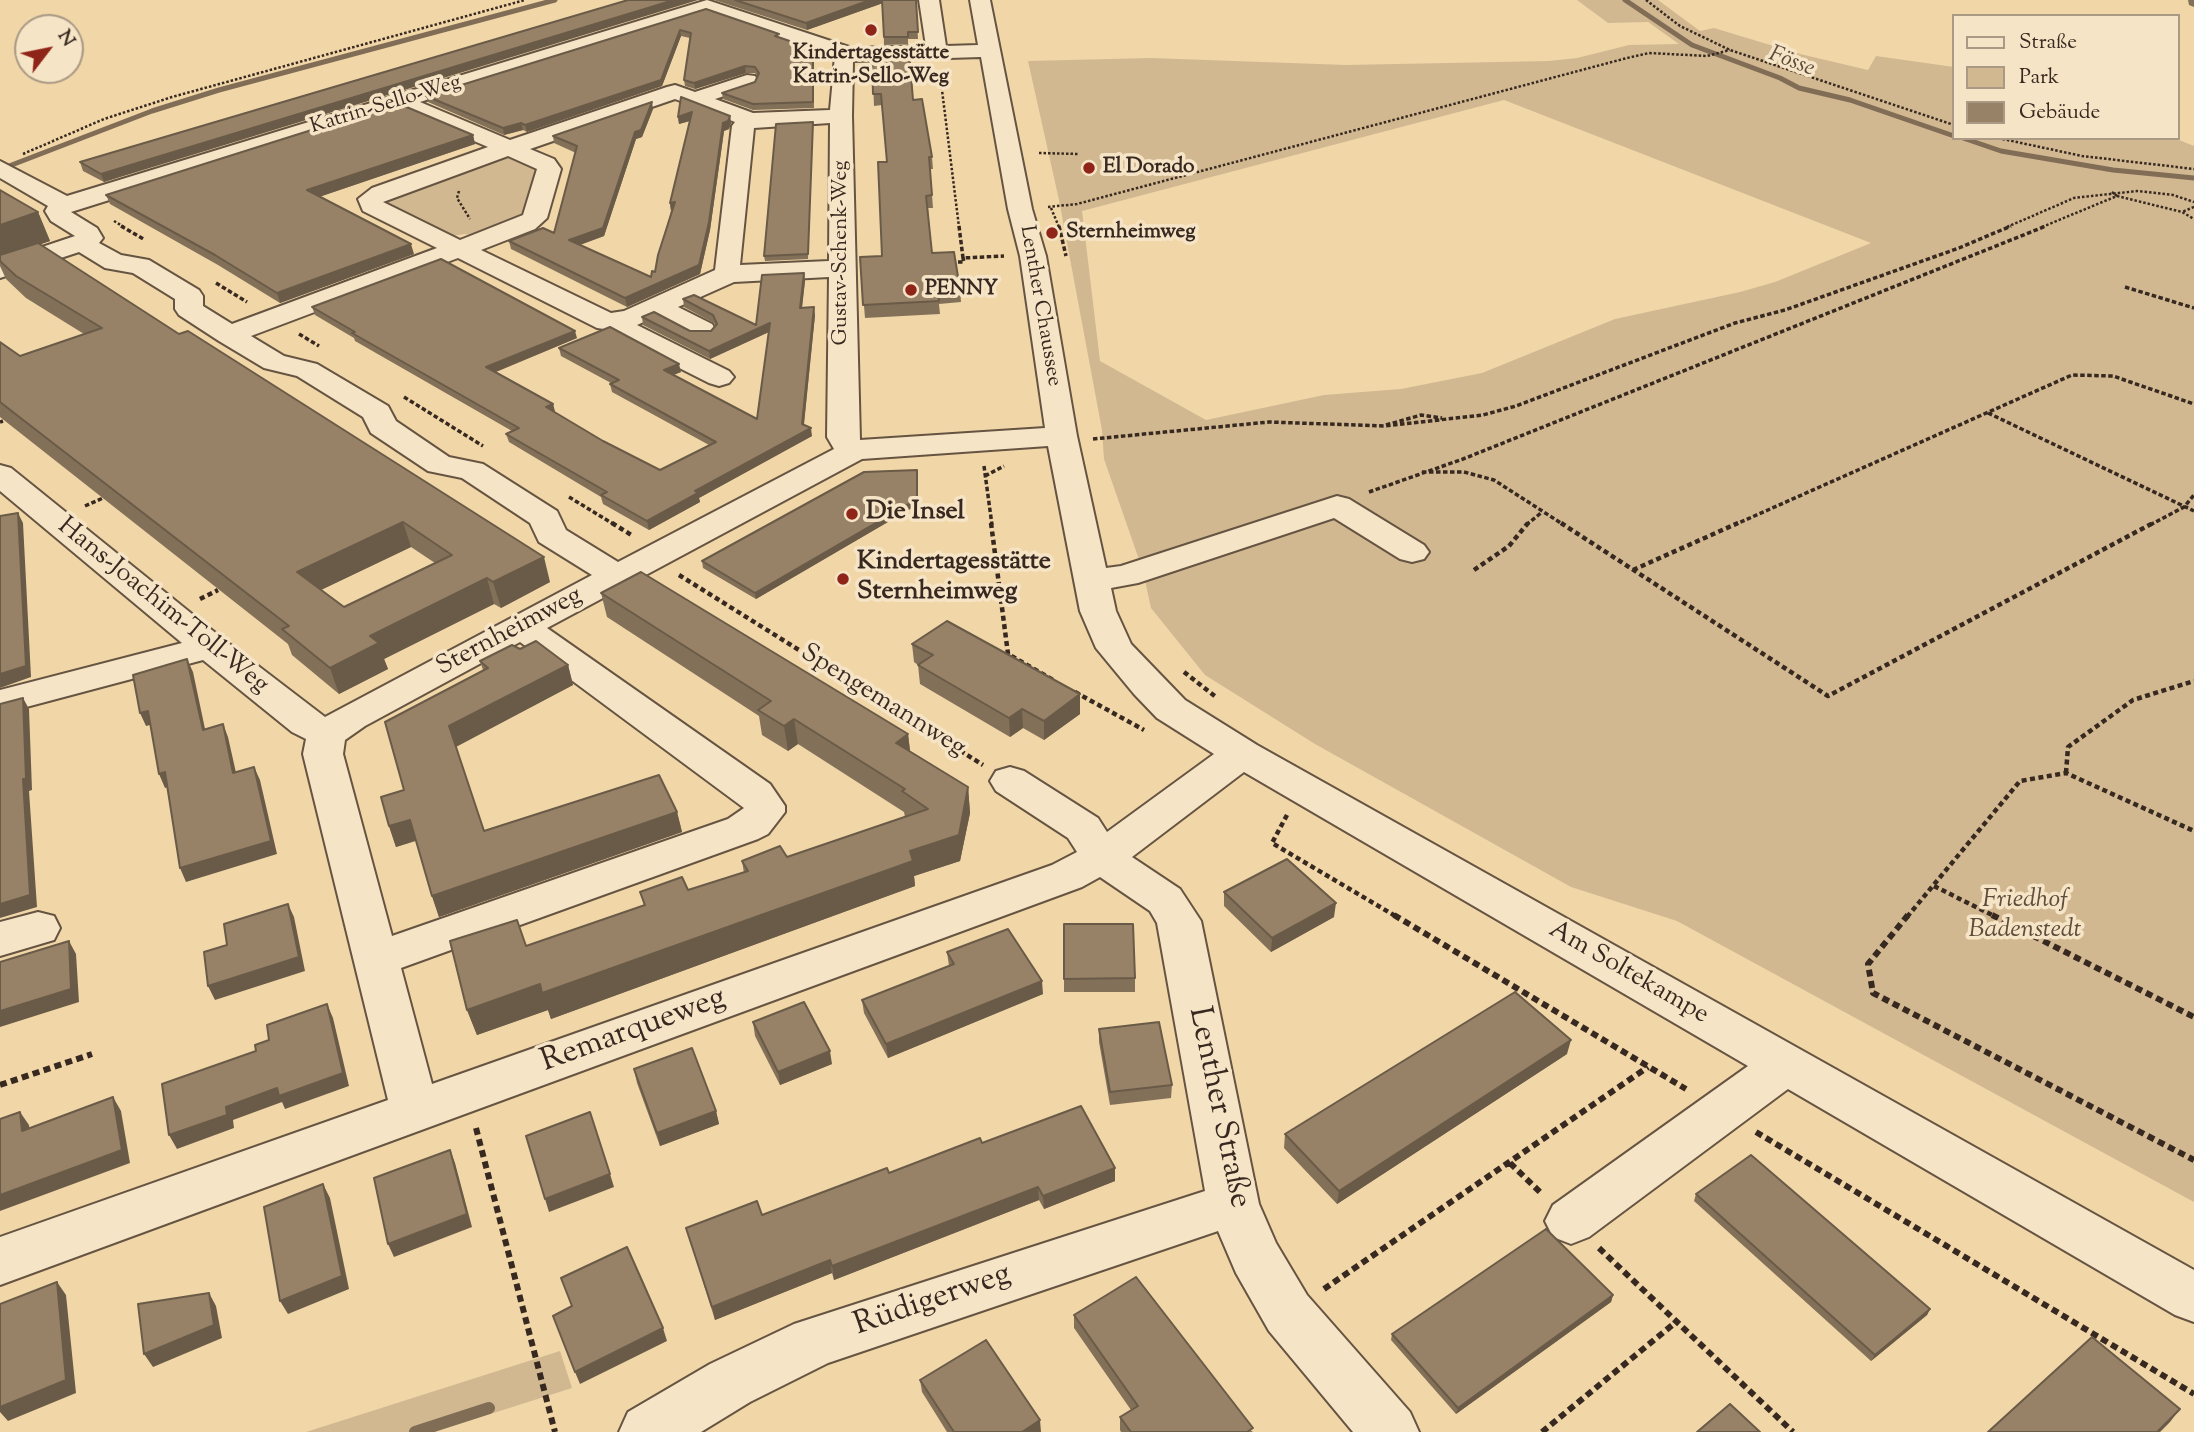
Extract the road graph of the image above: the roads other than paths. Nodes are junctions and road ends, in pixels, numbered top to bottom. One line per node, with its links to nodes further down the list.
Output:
1 (929, 0): 5 (street)
2 (980, 0): 4 (street, Lenther Chaussee)
3 (718, 3): 6 (street, Katrin-Sello-Weg); 10 (street, Katrin-Sello-Weg)
4 (989, 51): 5 (street, Katrin-Sello-Weg); 14 (street, Lenther Chaussee)
5 (937, 53): 6 (street, Katrin-Sello-Weg)
6 (850, 54): 11 (street, Gustav-Schenk-Weg)
7 (725, 75): 9 (street)
8 (747, 81): 9 (street)
9 (685, 96): 12 (street); 13 (street)
10 (402, 102): 13 (street); 17 (street, Katrin-Sello-Weg)
11 (841, 116): 12 (street); 20 (street, Gustav-Schenk-Weg)
12 (751, 120): 22 (street)
13 (509, 148): 19 (street); 19 (street)
14 (1009, 152): 15 (street); 28 (street, Lenther Chaussee)
15 (1039, 153)
16 (8, 162): 17 (street)
17 (65, 205): 18 (street)
18 (81, 243): 21 (street); 26 (street)
19 (459, 249): 24 (street); 26 (street)
20 (842, 268): 22 (street); 29 (street, Gustav-Schenk-Weg)
21 (0, 270)
22 (729, 274): 23 (street)
23 (656, 307): 24 (street); 25 (street)
24 (619, 322): 27 (street)
25 (702, 330)
26 (229, 335): 32 (street)
27 (719, 377)
28 (1062, 436): 29 (street, Sternheimweg); 33 (street, Lenther Chaussee)
29 (851, 452): 32 (street, Sternheimweg)
30 (0, 475): 35 (street, Hans-Joachim-Toll-Weg)
31 (1412, 552): 33 (street)
32 (634, 567): 34 (street, Sternheimweg)
33 (1094, 595): 38 (street, Am Soltekampe)
34 (522, 627): 37 (street, Sternheimweg); 41 (street)
35 (211, 647): 36 (street); 37 (street, Hans-Joachim-Toll-Weg)
36 (0, 702)
37 (327, 734): 41 (street)
38 (1243, 754): 40 (street, Remarqueweg); 42 (street, Am Soltekampe)
39 (1010, 781): 40 (street)
40 (1102, 858): 43 (street, Remarqueweg); 44 (street, Lenther Straße)
41 (376, 959): 43 (street)
42 (1785, 1065): 45 (street); 47 (street, Am Soltekampe)
43 (415, 1111): 46 (street, Remarqueweg)
44 (1233, 1203): 48 (street, Rüdigerweg); 49 (street, Lenther Straße)
45 (1571, 1222)
46 (0, 1261)
47 (2194, 1298)
48 (648, 1432)
49 (1390, 1432)

